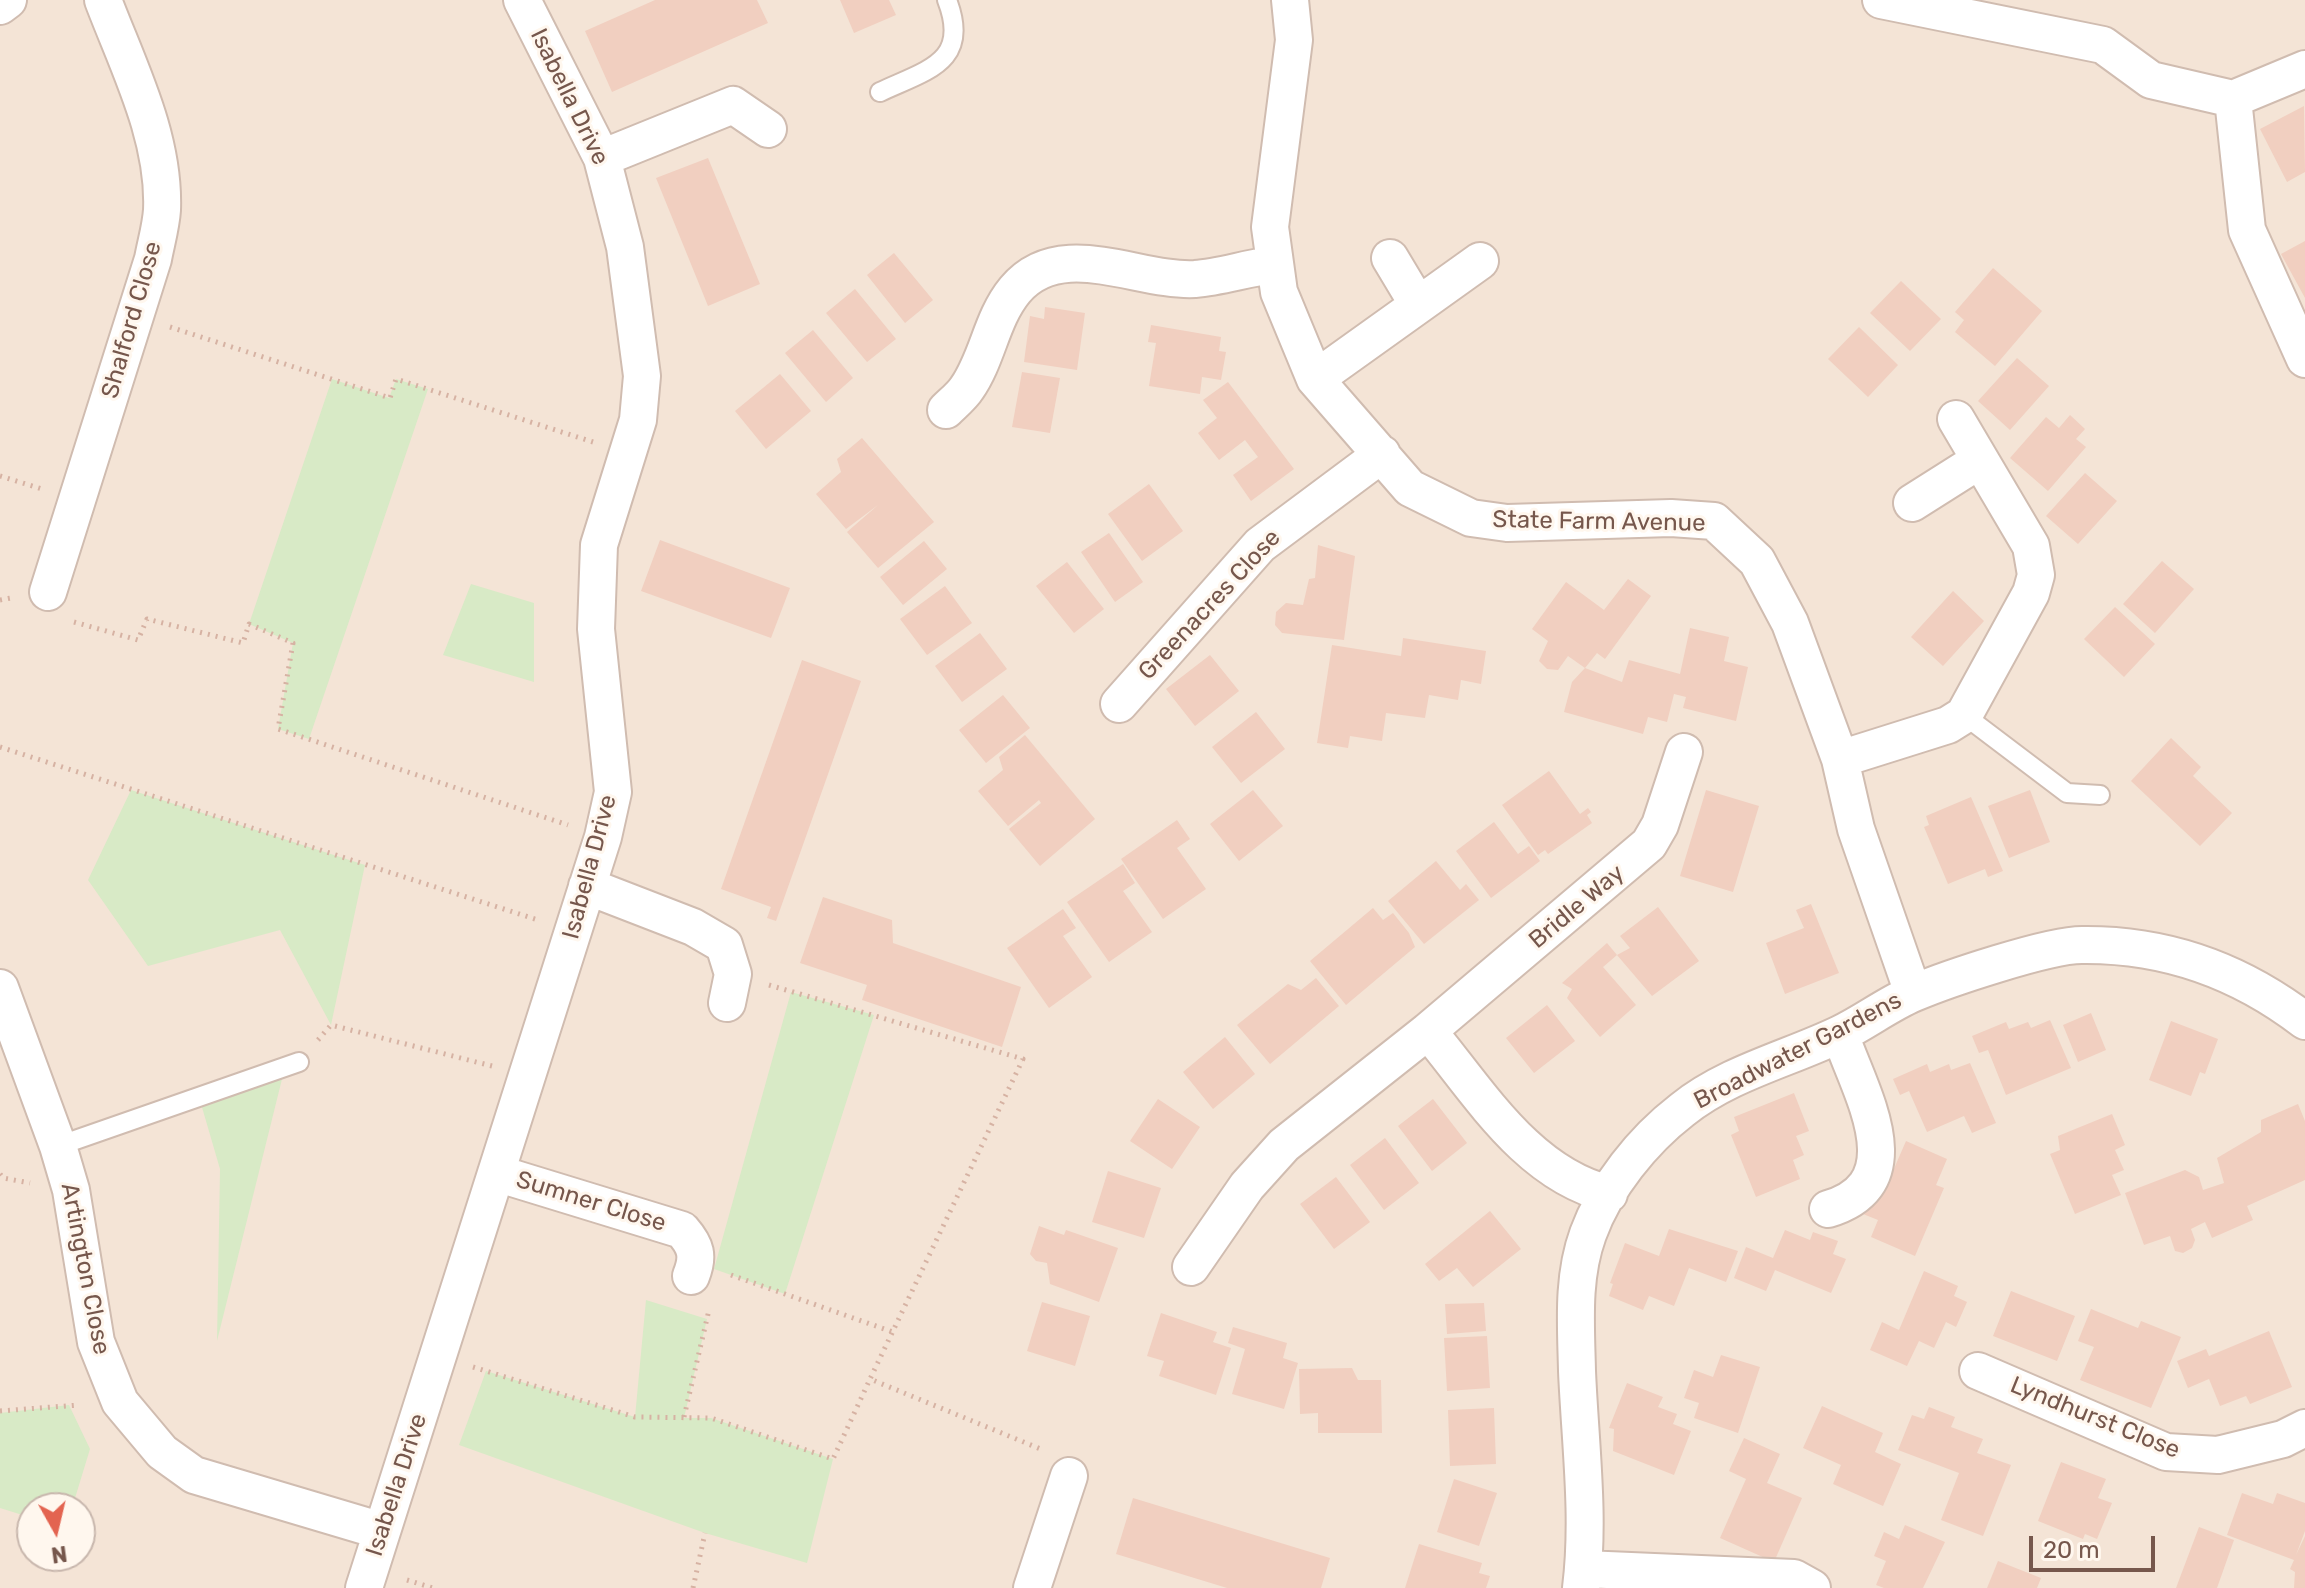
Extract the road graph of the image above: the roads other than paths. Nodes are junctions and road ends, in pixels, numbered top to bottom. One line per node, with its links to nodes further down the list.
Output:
1 (8, 0): 7 (street)
2 (103, 0): 24 (street, Shalford Close)
3 (522, 0): 12 (street, Isabella Drive)
4 (947, 0): 9 (lane)
5 (1290, 0): 15 (street, State Farm Avenue)
6 (1881, 0): 10 (street)
7 (0, 6)
8 (2305, 69): 10 (street)
9 (880, 92)
10 (2233, 99): 17 (street)
11 (768, 129): 12 (street)
12 (602, 158): 30 (street, Isabella Drive)
13 (1390, 258): 16 (street)
14 (1480, 261): 16 (street)
15 (1273, 265): 18 (street, State Farm Avenue); 19 (street)
16 (1417, 303): 18 (street)
17 (2305, 359)
18 (1315, 379): 21 (street, State Farm Avenue)
19 (946, 410)
20 (1956, 419): 22 (street)
21 (1382, 454): 25 (street, Greenacres Close); 28 (street, State Farm Avenue)
22 (1980, 460): 23 (street); 26 (street)
23 (1912, 503)
24 (57, 606)
25 (1119, 704)
26 (1964, 715): 28 (street); 29 (lane)
27 (1684, 752): 35 (street, Bridle Way)
28 (1840, 759): 33 (street, State Farm Avenue)
29 (2100, 795)
30 (587, 886): 32 (street); 39 (street, Isabella Drive)
31 (0, 988): 38 (street, Artington Close)
32 (730, 989)
33 (1913, 993): 34 (street, Broadwater Gardens); 36 (street, Broadwater Gardens)
34 (2305, 1021)
35 (1428, 1031): 40 (street); 42 (street, Bridle Way)
36 (1840, 1034): 40 (street, Broadwater Gardens); 41 (street)
37 (299, 1062): 38 (lane)
38 (58, 1146): 47 (street, Artington Close)
39 (496, 1173): 43 (street, Sumner Close); 47 (street, Isabella Drive)
40 (1609, 1194): 48 (street, Broadwater Gardens)
41 (1828, 1209)
42 (1191, 1267)
43 (693, 1269)
44 (1978, 1371): 45 (street, Lyndhurst Close)
45 (2305, 1428)
46 (1069, 1476): 50 (street)
47 (382, 1531): 49 (street, Isabella Drive)
48 (1582, 1578): 51 (street)
49 (364, 1588)
50 (1032, 1588)
51 (1812, 1588)

